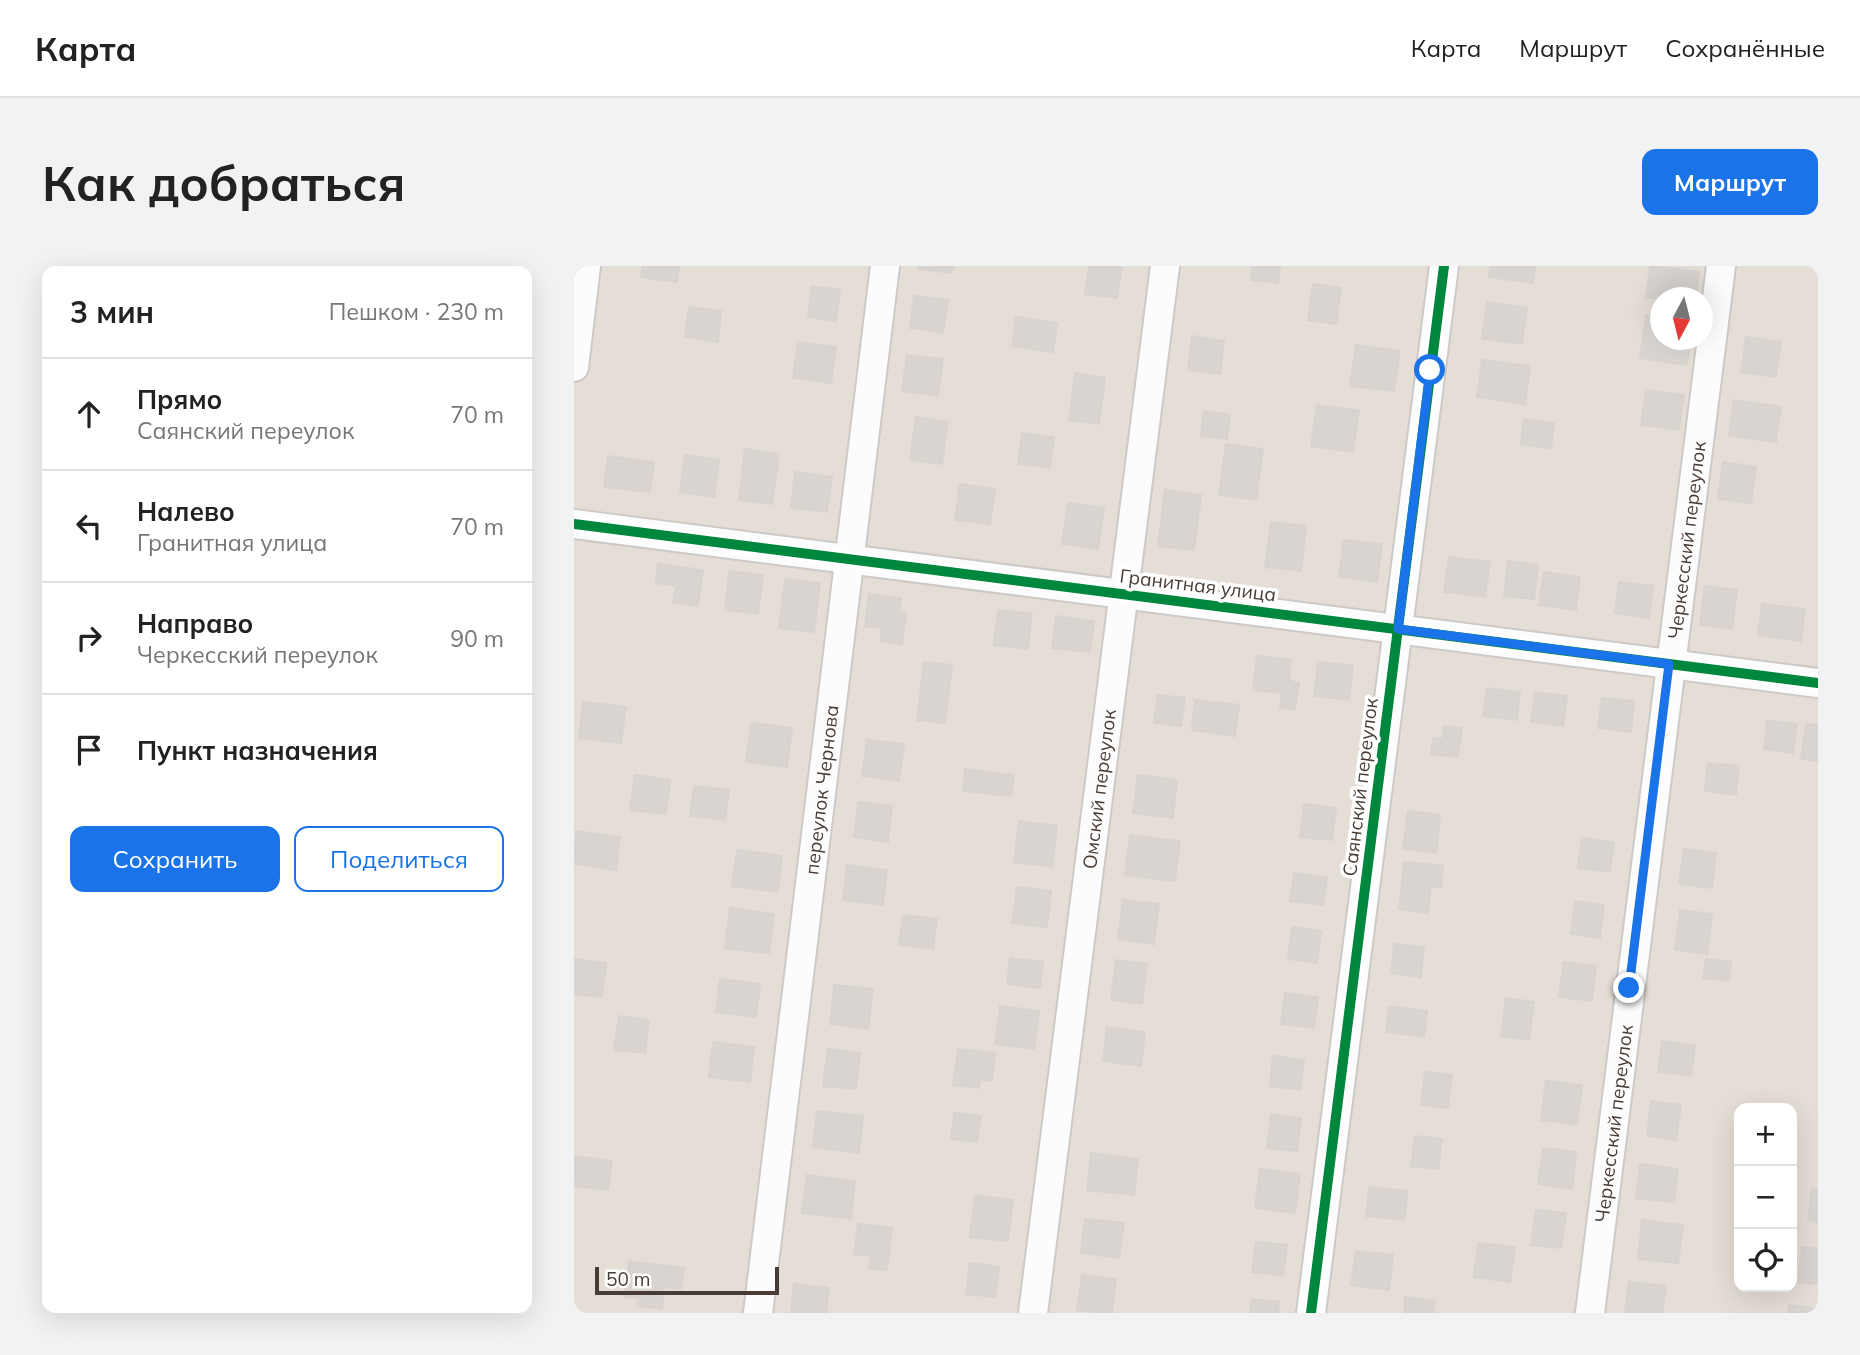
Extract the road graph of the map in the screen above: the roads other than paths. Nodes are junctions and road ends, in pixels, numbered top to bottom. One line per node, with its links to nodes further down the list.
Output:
1 (586, 266): 6 (street)
2 (885, 266): 8 (street, переулок Чернова)
3 (1165, 266): 9 (street, Омский переулок)
4 (1444, 266): 10 (street, Саянский переулок)
5 (1721, 266): 11 (street, Черкесский переулок)
6 (574, 367)
7 (574, 524): 8 (street, Гранитная улица)
8 (850, 558): 9 (street, Гранитная улица); 13 (street, переулок Чернова)
9 (1122, 593): 10 (street, Гранитная улица); 14 (street, Омский переулок)
10 (1398, 629): 11 (street, Гранитная улица); 15 (street, Саянский переулок)
11 (1669, 664): 12 (street, Гранитная улица); 16 (street, Черкесский переулок)
12 (1818, 683)
13 (758, 1313)
14 (1033, 1313)
15 (1311, 1313)
16 (1590, 1313)

